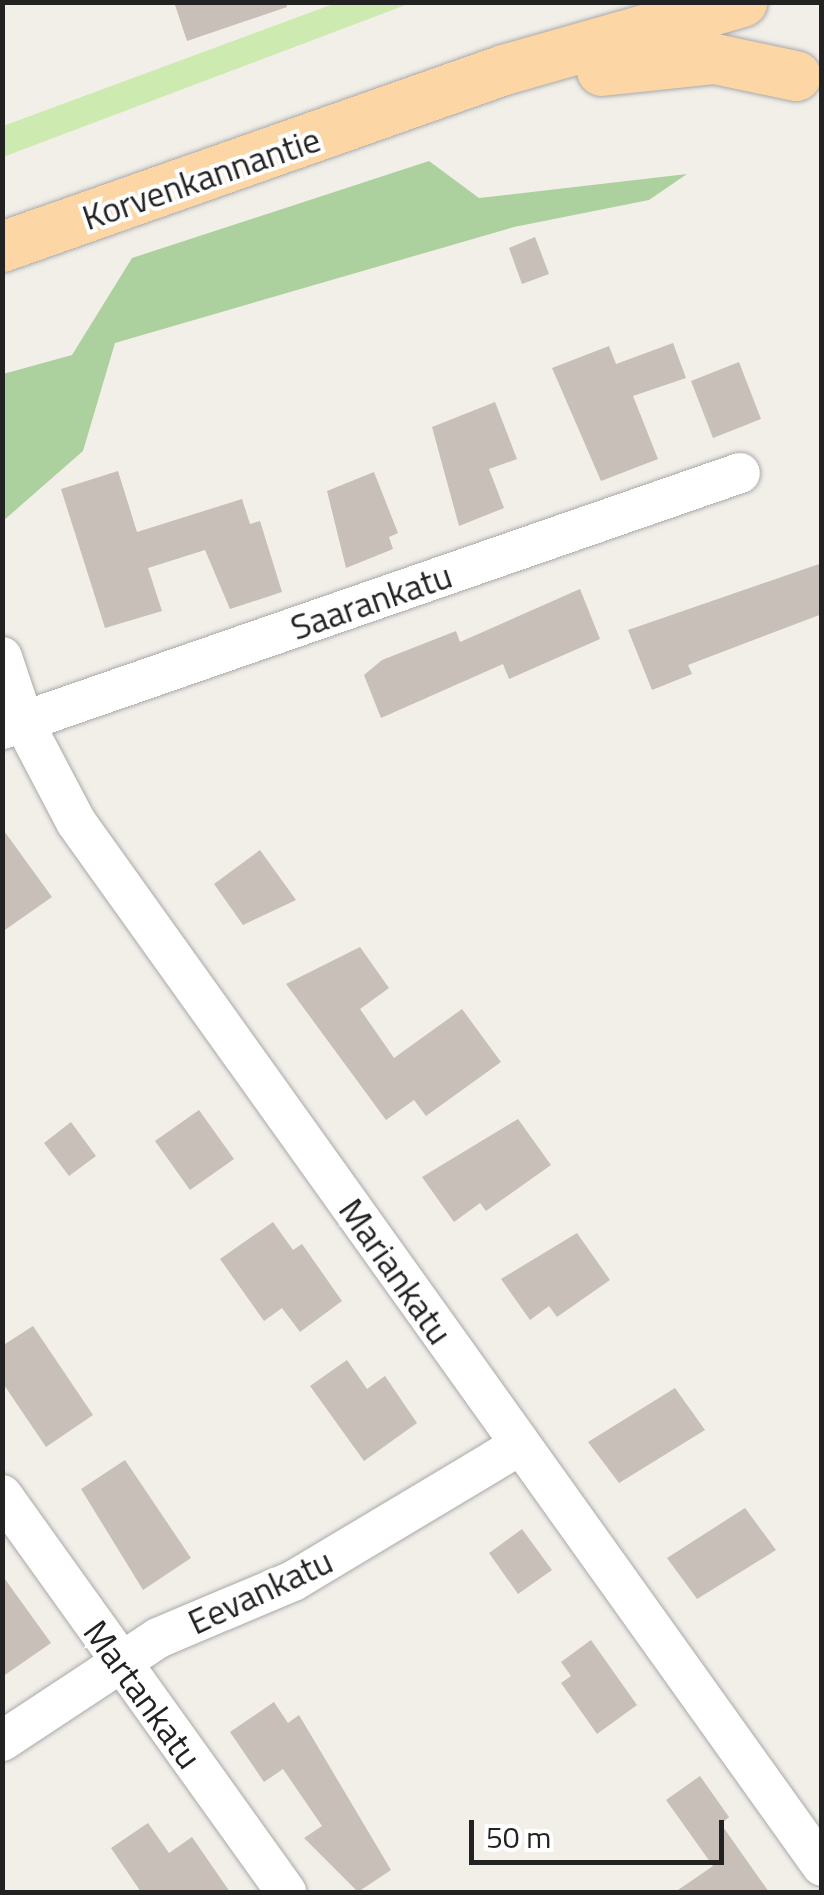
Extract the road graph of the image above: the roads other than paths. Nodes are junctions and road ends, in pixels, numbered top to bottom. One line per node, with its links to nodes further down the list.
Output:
1 (743, 2): 4 (main road, Korvenkannantie)
2 (768, 2): 3 (main road)
3 (809, 84): 4 (main road, Korvenkannantie)
4 (400, 110): 5 (main road, Korvenkannantie)
5 (2, 247)
6 (740, 473): 8 (street, Saarankatu)
7 (2, 658): 8 (street, Mariankatu)
8 (13, 726): 9 (street, Mariankatu)
9 (520, 1445): 11 (street, Eevankatu); 13 (street, Mariankatu)
10 (2, 1495): 11 (street, Martankatu)
11 (119, 1661): 12 (street, Eevankatu); 14 (street, Martankatu)
12 (2, 1741)
13 (822, 1866)
14 (286, 1892)

